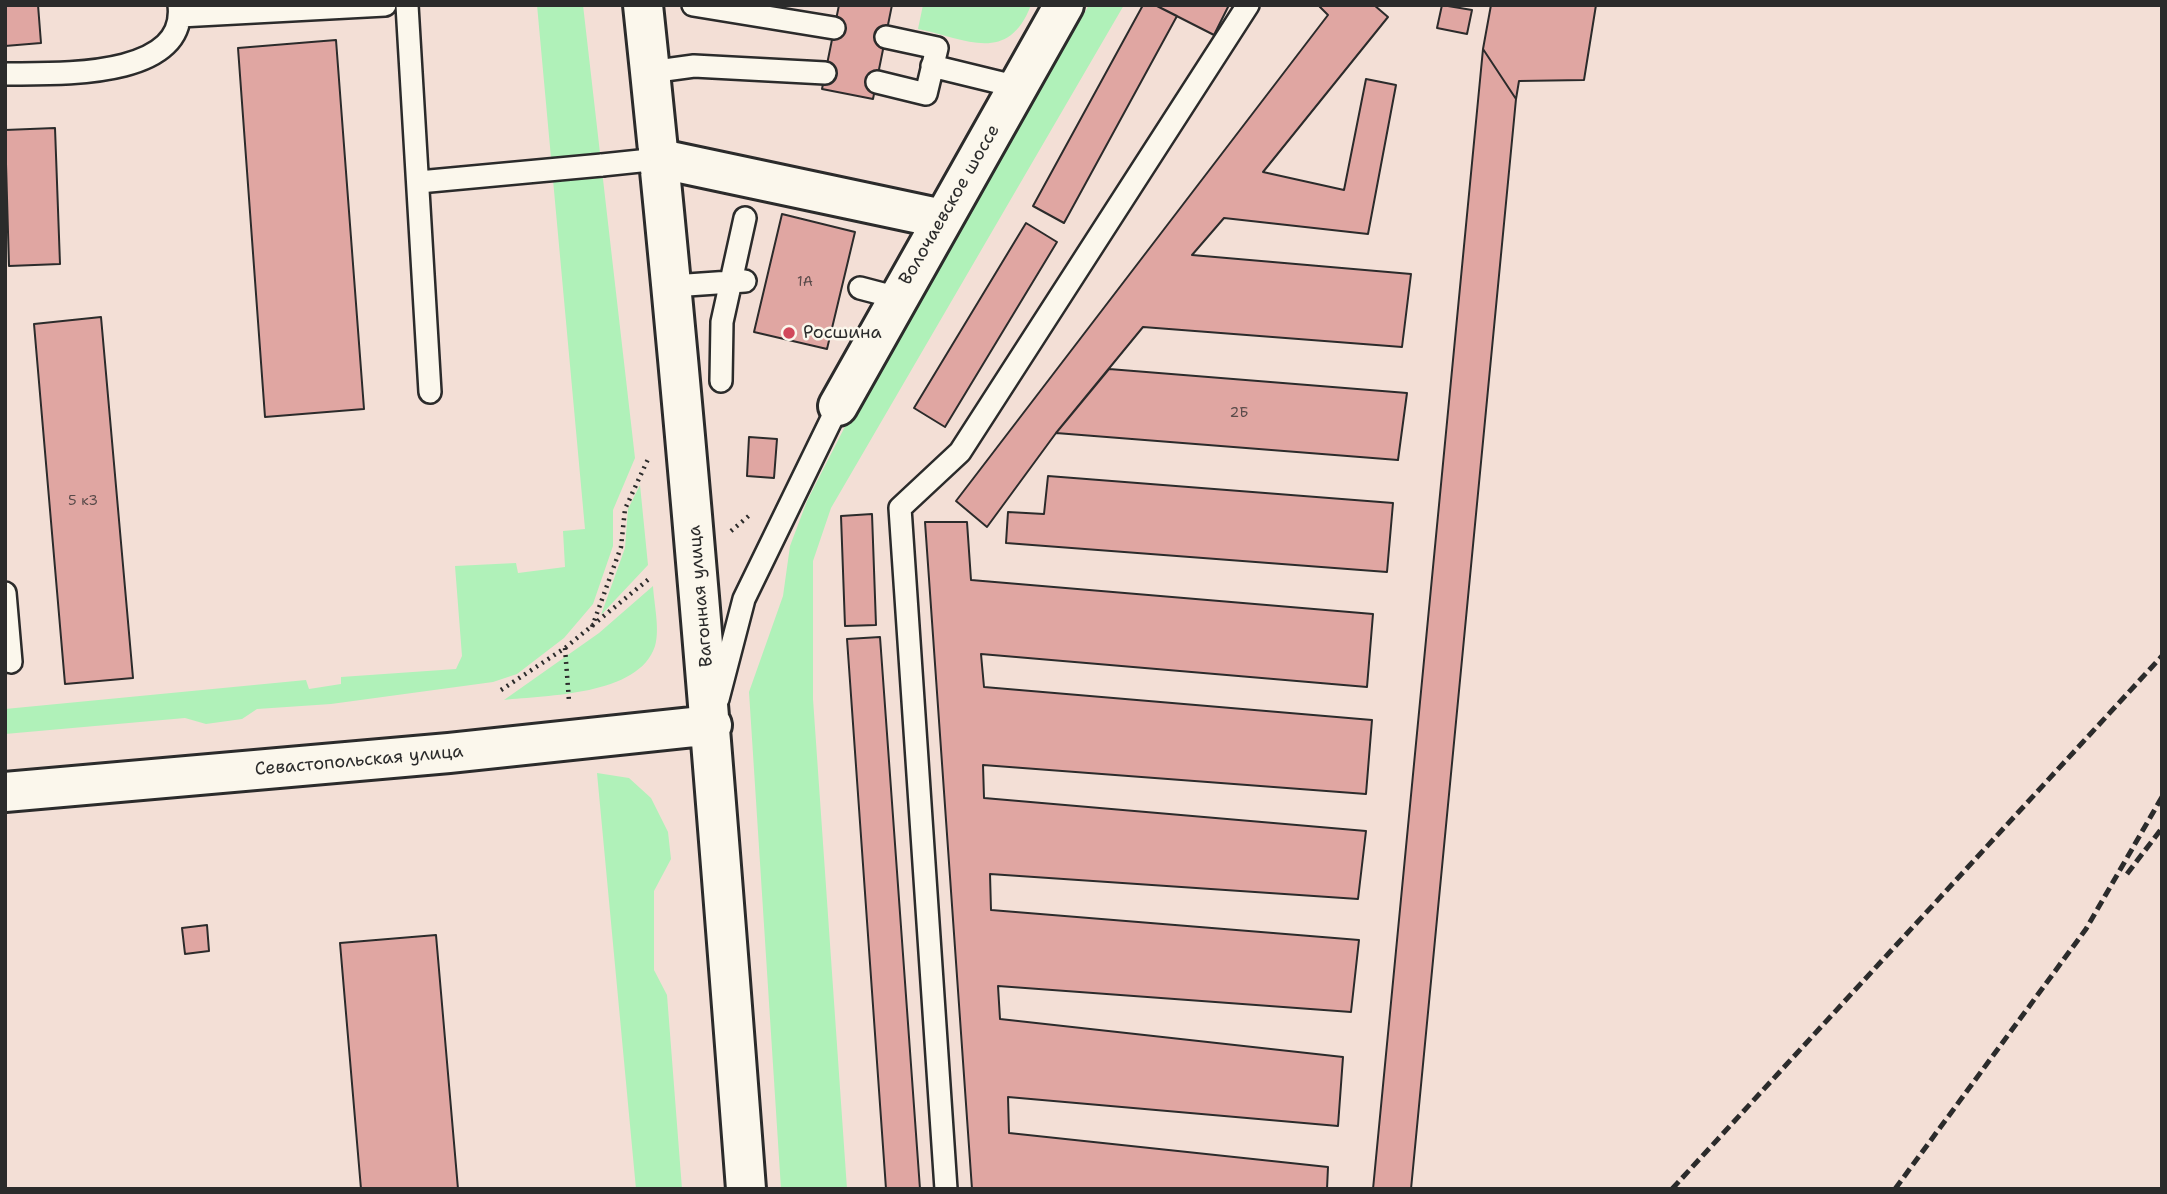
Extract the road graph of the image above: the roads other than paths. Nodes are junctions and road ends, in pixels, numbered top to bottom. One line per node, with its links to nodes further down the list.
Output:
1 (385, 5): 7 (lane)
2 (407, 5): 17 (lane)
3 (643, 5): 11 (street, Вагонная улица)
4 (694, 5): 8 (lane)
5 (1064, 5): 15 (street, Волочаевское шоссе)
6 (1248, 5): 32 (lane)
7 (180, 10): 13 (lane)
8 (834, 28)
9 (886, 37): 10 (lane)
10 (932, 66): 14 (lane); 15 (lane)
11 (650, 72): 12 (lane); 16 (street, Вагонная улица)
12 (825, 73)
13 (5, 74)
14 (877, 82)
15 (1018, 87): 19 (street, Волочаевское шоссе)
16 (650, 160): 17 (lane, bridge); 19 (street); 21 (street, Вагонная улица)
17 (419, 182): 25 (lane)
18 (745, 218): 20 (lane)
19 (943, 219): 23 (street, Волочаевское шоссе)
20 (738, 281): 21 (lane); 24 (lane)
21 (674, 286): 29 (street, Вагонная улица)
22 (860, 288): 23 (lane)
23 (898, 298): 26 (street, Волочаевское шоссе)
24 (721, 381)
25 (430, 393)
26 (838, 406): 29 (lane)
27 (5, 593): 28 (lane)
28 (10, 662)
29 (712, 725): 30 (street, Севастопольская улица); 31 (street, Вагонная улица)
30 (5, 792)
31 (746, 1189)
32 (946, 1189)

